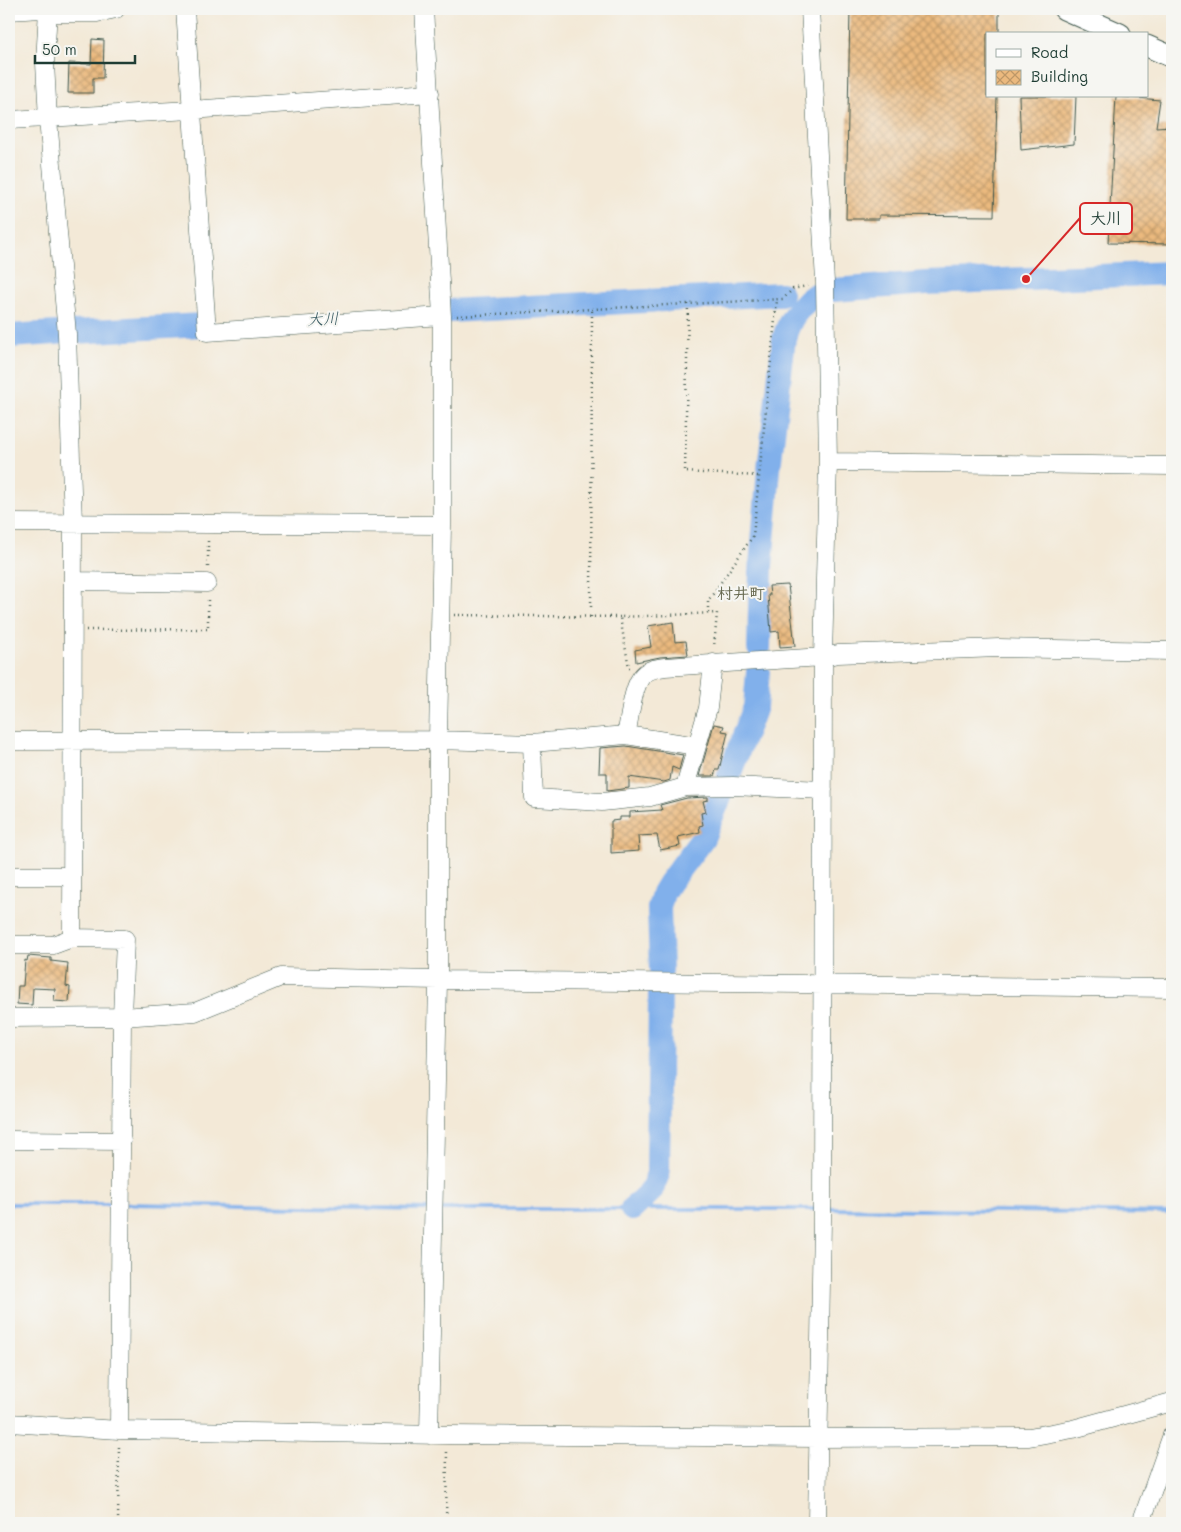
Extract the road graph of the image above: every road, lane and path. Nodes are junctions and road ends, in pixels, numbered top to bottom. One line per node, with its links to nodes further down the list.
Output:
1 (116, 9): 6 (street)
2 (184, 9): 12 (street)
3 (424, 9): 11 (street)
4 (810, 9): 15 (street)
5 (1064, 9): 8 (main road)
6 (45, 10): 7 (street); 13 (street)
7 (9, 11)
8 (1116, 32)
9 (1148, 46): 10 (main road)
10 (1172, 57)
11 (430, 93): 12 (street); 19 (street)
12 (191, 110): 13 (street); 19 (street)
13 (48, 118): 14 (street); 24 (street)
14 (9, 120)
15 (825, 282): 16 (path); 20 (street)
16 (777, 300): 17 (path); 22 (path)
17 (688, 304): 18 (path); 22 (path)
18 (592, 309): 19 (path); 31 (path)
19 (442, 316): 26 (street)
20 (828, 462): 21 (street); 35 (street)
21 (1172, 466)
22 (759, 476): 29 (path)
23 (9, 523): 24 (street)
24 (73, 523): 25 (street); 27 (street)
25 (208, 525): 26 (street); 28 (path)
26 (442, 525): 30 (street)
27 (73, 580): 28 (street); 33 (street)
28 (208, 583): 33 (path)
29 (708, 613): 32 (path); 36 (path)
30 (440, 615): 31 (path); 39 (street)
31 (591, 617): 32 (path)
32 (620, 617): 37 (path)
33 (72, 630): 41 (street)
34 (1172, 651): 35 (street)
35 (823, 657): 36 (street); 45 (street)
36 (713, 663): 37 (street); 43 (street)
37 (652, 669): 38 (street)
38 (626, 735): 42 (street); 43 (street)
39 (438, 740): 41 (street); 42 (street); 50 (street)
40 (9, 741): 41 (street)
41 (72, 742): 47 (street)
42 (532, 743): 44 (street)
43 (697, 746): 44 (street)
44 (686, 787): 45 (street)
45 (823, 790): 51 (street)
46 (14, 876): 47 (street)
47 (72, 876): 48 (street)
48 (72, 938): 49 (street); 53 (street)
49 (9, 945)
50 (438, 980): 51 (street); 53 (street); 60 (street)
51 (822, 984): 52 (street); 63 (street)
52 (1172, 988)
53 (122, 1017): 54 (street); 56 (street)
54 (9, 1018)
55 (9, 1140): 56 (street)
56 (122, 1141): 59 (street)
57 (1172, 1402): 63 (street)
58 (9, 1424): 59 (street)
59 (119, 1430): 60 (street); 64 (path)
60 (429, 1435): 61 (street)
61 (447, 1435): 63 (street); 65 (path)
62 (1172, 1435): 67 (street)
63 (818, 1438): 66 (street)
64 (118, 1523)
65 (446, 1523)
66 (817, 1523)
67 (1141, 1523)

